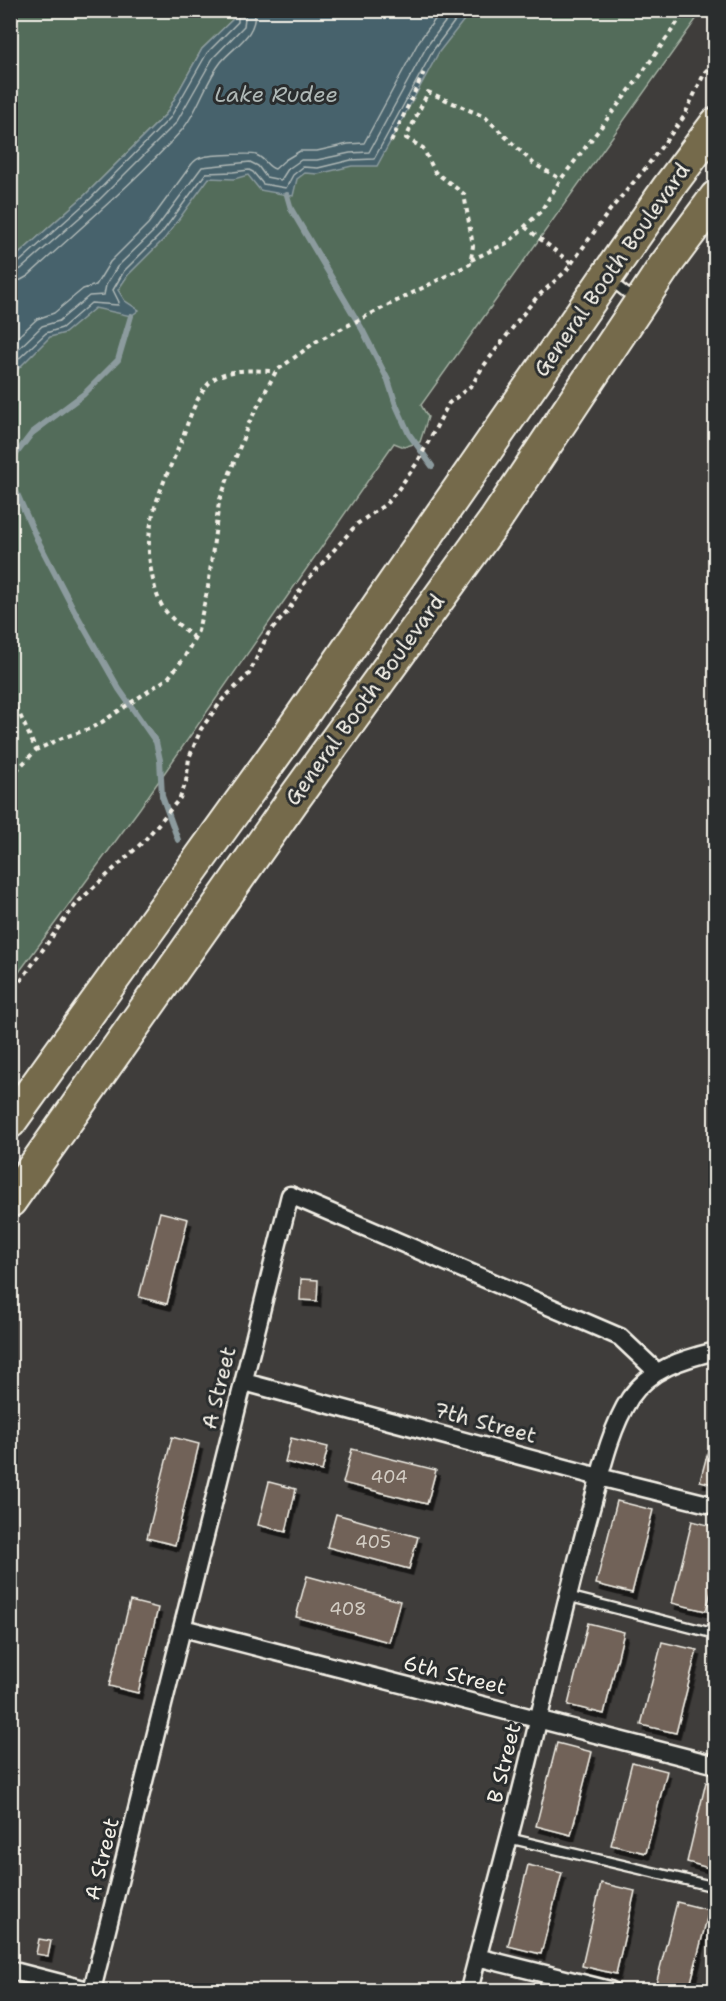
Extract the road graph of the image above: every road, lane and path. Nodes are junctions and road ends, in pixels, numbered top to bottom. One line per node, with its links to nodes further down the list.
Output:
1 (686, 10): 6 (path)
2 (716, 61): 10 (path)
3 (425, 70): 5 (path)
4 (716, 124): 11 (highway, General Booth Boulevard)
5 (391, 142)
6 (561, 179): 8 (path); 9 (path)
7 (716, 197): 12 (highway, General Booth Boulevard)
8 (525, 226): 9 (path); 10 (path)
9 (470, 262): 13 (path)
10 (571, 263): 18 (path)
11 (606, 277): 12 (lane); 19 (highway, General Booth Boulevard)
12 (640, 303): 20 (highway, General Booth Boulevard)
13 (276, 371): 14 (path); 14 (path)
14 (194, 639): 16 (path)
15 (10, 701): 16 (path)
16 (36, 750): 17 (path)
17 (10, 777)
18 (10, 996)
19 (10, 1122)
20 (10, 1201)
21 (716, 1351): 22 (street, B Street)
22 (657, 1372): 23 (street, A Street); 24 (street, B Street)
23 (244, 1382): 24 (street, 7th Street); 27 (street, A Street)
24 (599, 1477): 25 (street, 7th Street); 26 (street, B Street)
25 (716, 1506)
26 (567, 1596): 28 (lane); 29 (street, B Street)
27 (183, 1628): 29 (street, 6th Street); 35 (street, A Street)
28 (716, 1634)
29 (539, 1719): 30 (street, 6th Street); 31 (street, B Street)
30 (716, 1766)
31 (508, 1838): 32 (lane); 33 (street, B Street)
32 (716, 1887)
33 (477, 1957): 36 (street, B Street); 37 (street)
34 (10, 1970): 35 (street)
35 (90, 1990)
36 (469, 1990)
37 (610, 1990)

